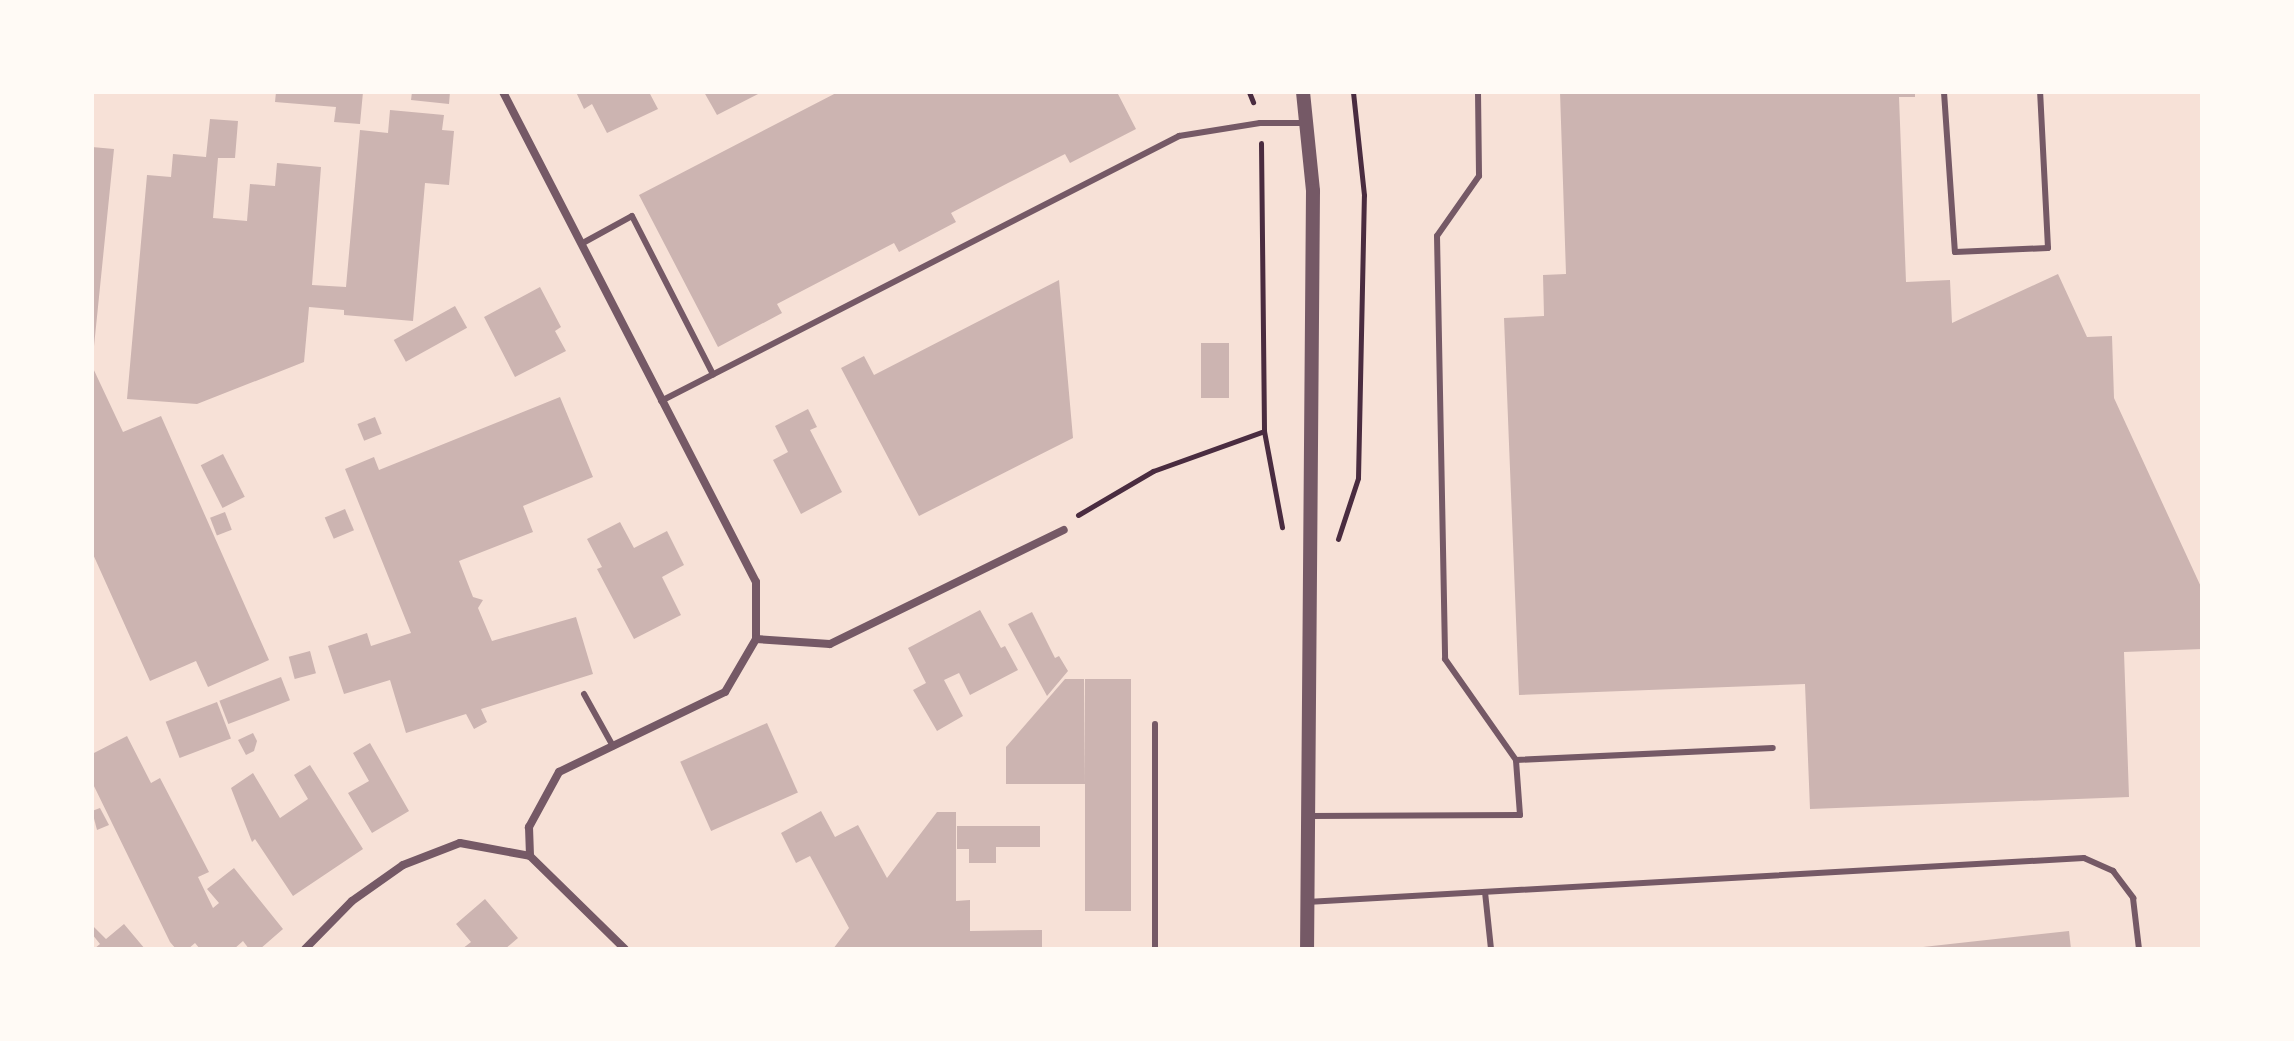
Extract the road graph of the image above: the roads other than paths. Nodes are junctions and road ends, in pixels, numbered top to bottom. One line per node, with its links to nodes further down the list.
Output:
1 (503, 92): 7 (street)
2 (1303, 92): 6 (street)
3 (1478, 92): 16 (lane)
4 (1944, 92): 5 (lane)
5 (2040, 92)
6 (1308, 123): 8 (lane); 17 (street)
7 (581, 244): 8 (lane); 9 (street)
8 (713, 374): 9 (lane)
9 (661, 401): 11 (street)
10 (1064, 530): 11 (street)
11 (756, 639): 14 (street)
12 (584, 694): 14 (lane)
13 (1155, 724): 23 (lane)
14 (613, 746): 18 (street)
15 (1773, 748): 16 (lane)
16 (1516, 760): 17 (lane)
17 (1310, 816): 20 (street)
18 (530, 856): 21 (street); 22 (street)
19 (1485, 892): 20 (lane); 25 (lane); 26 (lane)
20 (1307, 902): 24 (street)
21 (305, 949)
22 (625, 949)
23 (1155, 949)
24 (1307, 949)
25 (1491, 949)
26 (2139, 949)

